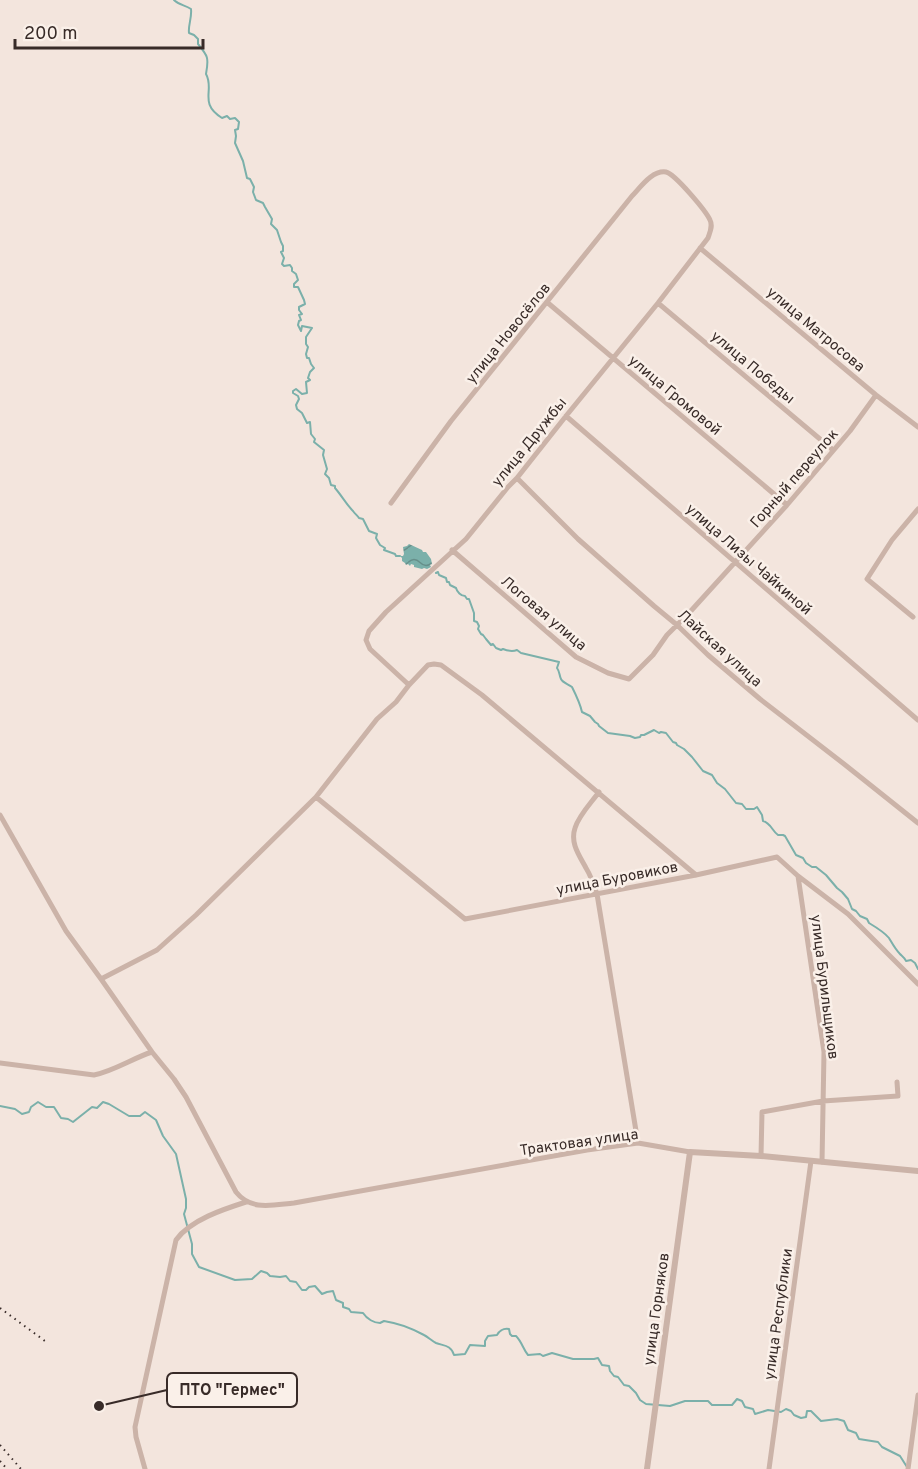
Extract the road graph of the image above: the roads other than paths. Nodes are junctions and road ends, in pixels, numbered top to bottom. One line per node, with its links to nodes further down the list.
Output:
1 (646, 181): 2 (street, улица Дружбы); 3 (street, улица Новосёлов)
2 (700, 248): 4 (street, улица Дружбы); 6 (street, улица Матросова)
3 (548, 303): 5 (street, улица Громовой); 11 (street, улица Новосёлов)
4 (658, 303): 5 (street, улица Дружбы); 9 (street, улица Победы)
5 (613, 359): 7 (street, улица Дружбы); 12 (street, улица Громовой)
6 (876, 395): 8 (street, улица Матросова); 9 (street, Горный переулок)
7 (566, 416): 10 (street, улица Дружбы); 15 (street, улица Лизы Чайкиной)
8 (918, 427)
9 (833, 450): 12 (street, Горный переулок)
10 (517, 478): 14 (street, улица Дружбы); 17 (street, Лайская улица)
11 (391, 502)
12 (787, 505): 15 (street, Горный переулок)
13 (918, 509): 16 (street)
14 (452, 550): 18 (street, Логовая улица); 19 (street, улица Дружбы)
15 (735, 563): 17 (street, Горный переулок); 20 (street, улица Лизы Чайкиной)
16 (914, 617)
17 (677, 625): 18 (street, Горный переулок); 24 (street, Лайская улица)
18 (629, 679)
19 (409, 685): 21 (street); 22 (street)
20 (918, 720)
21 (599, 792): 25 (street); 27 (street)
22 (316, 797): 27 (street, улица Буровиков); 28 (street)
23 (0, 815): 28 (street)
24 (918, 823)
25 (696, 875): 26 (street, улица Буровиков); 27 (street, улица Буровиков)
26 (798, 876): 29 (street, улица Буровиков); 33 (street, улица Бурильщиков)
27 (597, 894): 34 (street)
28 (101, 979): 30 (street)
29 (918, 984)
30 (152, 1052): 31 (street); 40 (street)
31 (0, 1063)
32 (897, 1082): 33 (street)
33 (823, 1101): 36 (street); 38 (street, улица Бурильщиков)
34 (638, 1143): 35 (street, Трактовая улица); 41 (street, Трактовая улица)
35 (690, 1152): 36 (street, Трактовая улица); 45 (street, улица Горняков)
36 (761, 1156): 37 (street, Трактовая улица)
37 (811, 1161): 38 (street, Трактовая улица); 46 (street, улица Республики)
38 (822, 1162): 39 (street, Трактовая улица)
39 (918, 1171)
40 (236, 1192): 41 (street); 42 (street)
41 (246, 1202): 42 (street)
42 (230, 1207): 44 (street)
43 (918, 1395): 47 (street)
44 (145, 1469)
45 (647, 1469)
46 (769, 1469)
47 (908, 1469)

